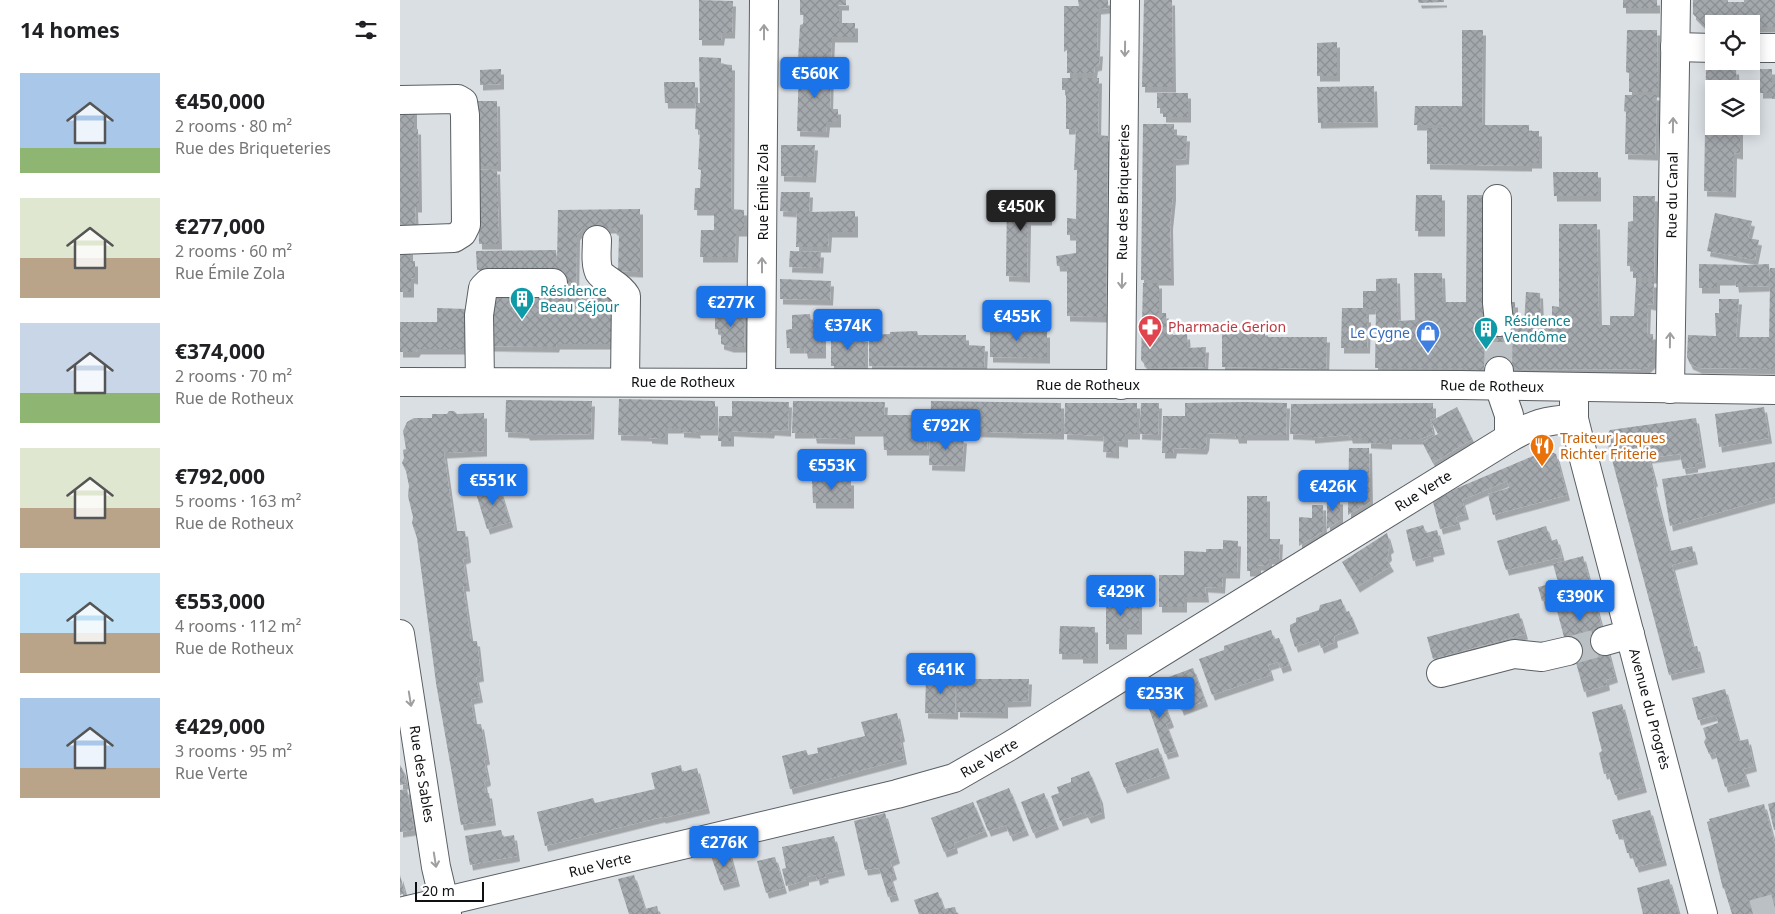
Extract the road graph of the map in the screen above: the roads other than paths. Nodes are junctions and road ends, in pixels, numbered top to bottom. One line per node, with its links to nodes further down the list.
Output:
1 (764, 0): 18 (street, Rue Émile Zola, one-way to 1)
2 (1125, 0): 19 (street, Rue des Briqueteries, one-way to 19)
3 (1676, 0): 4 (street, Rue du Canal)
4 (1675, 47): 5 (street); 21 (street, Rue du Canal, one-way to 4)
5 (1705, 48)
6 (1760, 48): 7 (street)
7 (1775, 48)
8 (400, 100): 10 (street)
9 (1497, 199): 13 (street)
10 (400, 240)
11 (597, 240): 17 (street)
12 (553, 283): 16 (street)
13 (1499, 322)
14 (1498, 378): 19 (street, Rue de Rotheux); 20 (street, Rue de Rotheux); 24 (street)
15 (400, 382): 16 (street, Rue de Rotheux)
16 (480, 382): 17 (street, Rue de Rotheux)
17 (625, 382): 18 (street, Rue de Rotheux)
18 (761, 383): 19 (street, Rue de Rotheux)
19 (1121, 385)
20 (1574, 388): 21 (street, Rue de Rotheux); 23 (street, Avenue du Progrès)
21 (1670, 389): 22 (street, Rue de Rotheux)
22 (1775, 390)
23 (1574, 419): 24 (street, Rue Verte); 30 (street, Avenue du Progrès)
24 (1508, 438): 28 (street, Rue Verte)
25 (400, 634): 28 (street, Rue des Sables, one-way to 28)
26 (1568, 651): 27 (street)
27 (1441, 673)
28 (445, 908): 29 (street, Rue Verte)
29 (400, 912)
30 (1703, 914)

